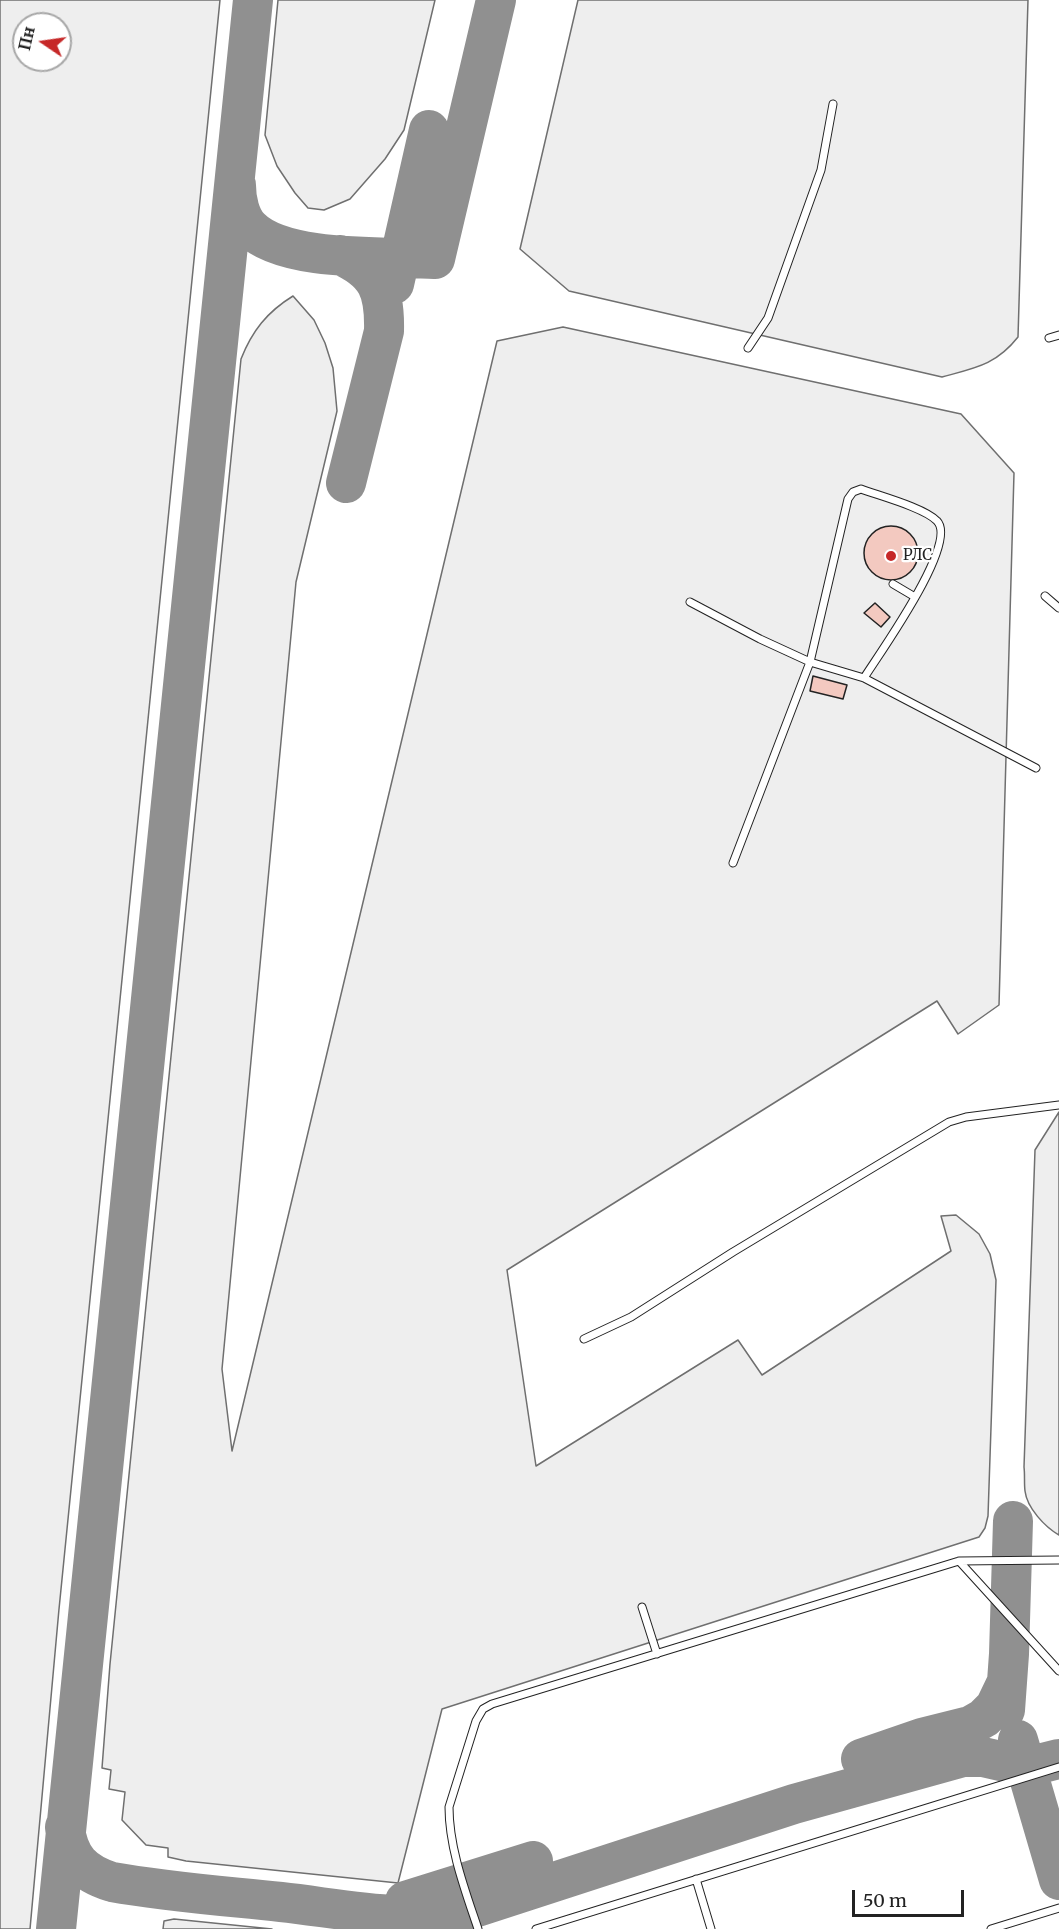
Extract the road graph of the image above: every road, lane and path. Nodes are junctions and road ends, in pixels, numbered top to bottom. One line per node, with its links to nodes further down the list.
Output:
1 (833, 104): 4 (lane)
2 (1059, 335): 3 (lane)
3 (1049, 338)
4 (748, 348)
5 (893, 584): 7 (lane)
6 (1045, 596): 9 (lane)
7 (915, 597): 10 (lane); 11 (lane)
8 (690, 602): 10 (lane)
9 (1059, 608)
10 (810, 662): 11 (lane); 13 (lane)
11 (864, 678): 12 (lane)
12 (1036, 768)
13 (734, 863)
14 (1059, 1105): 15 (lane)
15 (584, 1339)
16 (1059, 1560): 17 (lane)
17 (959, 1561): 19 (lane); 20 (lane)
18 (642, 1607): 19 (lane)
19 (657, 1654): 24 (lane)
20 (1059, 1671)
21 (1059, 1767): 22 (lane)
22 (696, 1879): 25 (lane); 26 (lane)
23 (1059, 1908): 27 (lane)
24 (478, 1929)
25 (536, 1929)
26 (711, 1929)
27 (991, 1929)

